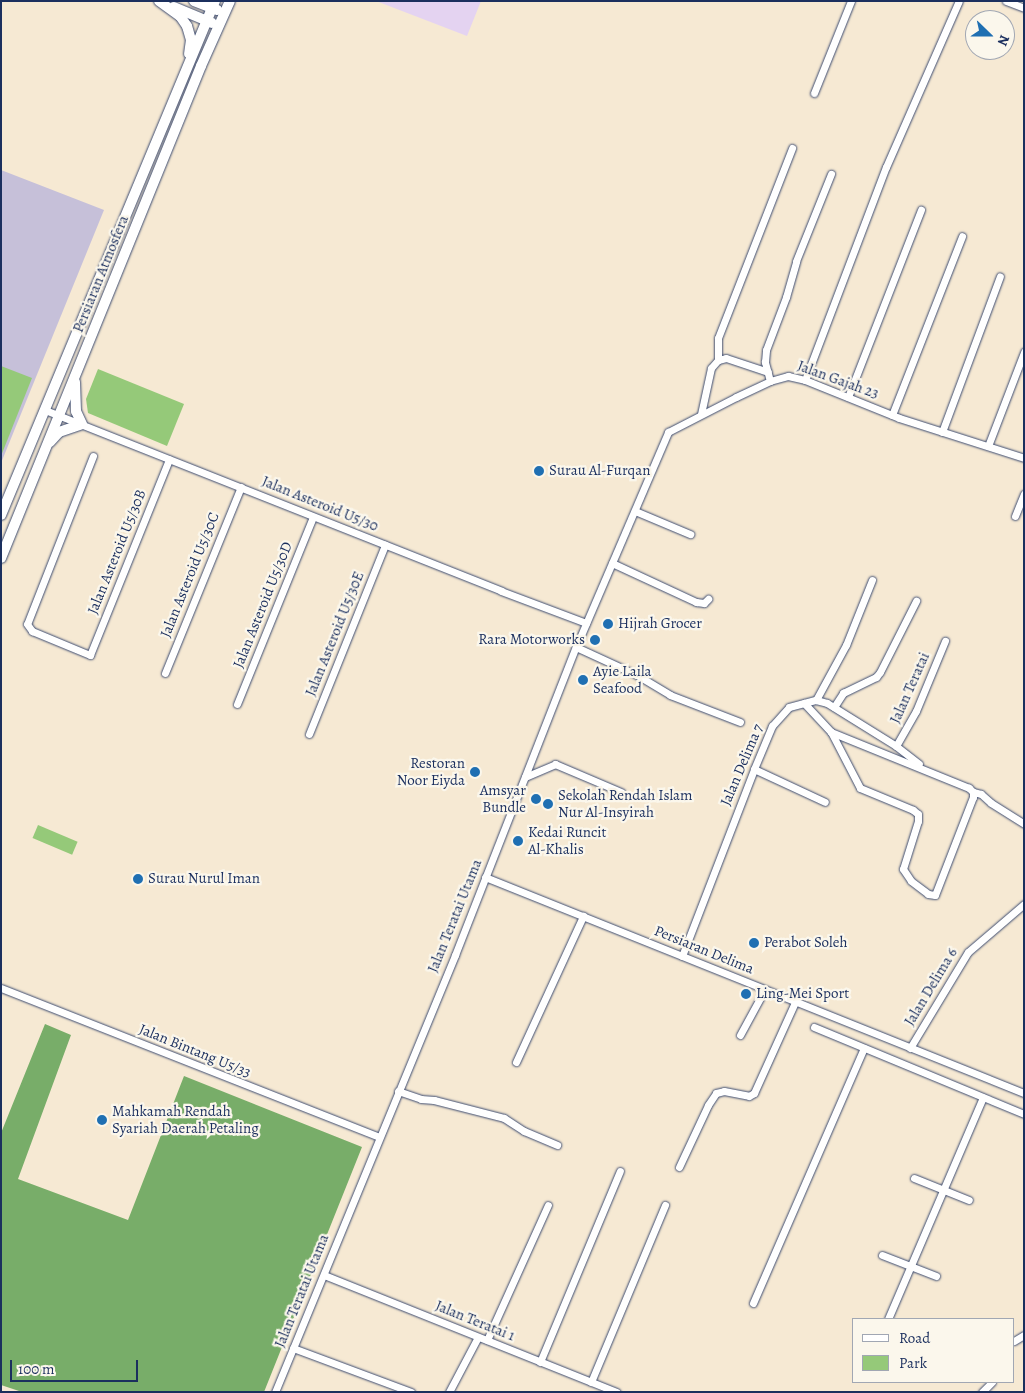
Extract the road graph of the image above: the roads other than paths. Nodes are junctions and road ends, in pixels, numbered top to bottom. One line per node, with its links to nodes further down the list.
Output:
1 (159, 1): 10 (street); 12 (street)
2 (194, 1): 7 (street)
3 (230, 1): 9 (street, Persiaran Atmosfera)
4 (851, 1): 13 (street)
5 (959, 1): 23 (street)
6 (1006, 1): 8 (street)
7 (213, 5): 9 (street); 10 (street, Persiaran Atmosfera)
8 (1024, 8)
9 (225, 13): 11 (street, Persiaran Atmosfera)
10 (207, 21): 11 (street); 12 (street, Persiaran Atmosfera)
11 (220, 26): 22 (street, Persiaran Atmosfera)
12 (189, 62): 26 (street, Persiaran Atmosfera)
13 (814, 93)
14 (792, 148): 20 (street)
15 (831, 174): 21 (street)
16 (922, 210): 25 (street)
17 (962, 236): 29 (street)
18 (1000, 276): 31 (street)
19 (1024, 352): 33 (street)
20 (718, 360): 21 (street); 27 (street)
21 (768, 372): 24 (street)
22 (75, 376): 28 (street, Persiaran Atmosfera); 30 (street)
23 (805, 380): 24 (street, Jalan Gajah 23); 25 (street, Jalan Gajah 23)
24 (770, 381): 27 (street, Jalan Gajah 23)
25 (848, 397): 29 (street, Jalan Gajah 23)
26 (45, 410): 28 (street, Jalan Asteroid U5/30); 41 (street, Persiaran Atmosfera)
27 (701, 414): 34 (street, Jalan Gajah 23)
28 (59, 415): 30 (street, Jalan Asteroid U5/30); 32 (street, Persiaran Atmosfera)
29 (892, 415): 31 (street, Jalan Gajah 23)
30 (82, 424): 32 (street); 36 (street, Jalan Asteroid U5/30)
31 (942, 432): 33 (street, Jalan Gajah 23)
32 (47, 444): 46 (street, Persiaran Atmosfera)
33 (988, 446): 37 (street, Jalan Gajah 23)
34 (659, 450): 40 (street, Jalan Teratai Utama)
35 (93, 456): 36 (street, Jalan Asteroid U5/30B)
36 (169, 458): 38 (street, Jalan Asteroid U5/30)
37 (1024, 458)
38 (241, 487): 42 (street, Jalan Asteroid U5/30); 54 (street, Jalan Asteroid U5/30C)
39 (1024, 494): 43 (street)
40 (635, 511): 44 (street); 47 (street, Jalan Teratai Utama)
41 (1, 515)
42 (313, 516): 45 (street, Jalan Asteroid U5/30); 57 (street, Jalan Asteroid U5/30D)
43 (1015, 516)
44 (690, 534)
45 (385, 545): 51 (street, Jalan Asteroid U5/30); 61 (street, Jalan Asteroid U5/30E)
46 (1, 558)
47 (612, 563): 49 (street); 51 (street, Jalan Teratai Utama)
48 (872, 580): 55 (street)
49 (708, 599)
50 (916, 601): 58 (street)
51 (586, 622): 53 (street, Jalan Teratai Utama)
52 (946, 641): 62 (street, Jalan Teratai)
53 (576, 647): 59 (street); 65 (street, Jalan Teratai Utama)
54 (165, 673)
55 (816, 700): 56 (street, Jalan Delima 7); 58 (street)
56 (804, 703): 60 (street); 63 (street, Jalan Delima 7)
57 (237, 704)
58 (834, 707): 62 (street)
59 (740, 722)
60 (831, 732): 64 (street); 67 (street)
61 (309, 734)
62 (896, 746): 64 (street)
63 (754, 769): 68 (street); 73 (street, Jalan Delima 7)
64 (925, 769): 67 (street)
65 (525, 777): 66 (street); 70 (street, Jalan Teratai Utama)
66 (621, 792)
67 (973, 792): 69 (street)
68 (825, 802)
69 (1024, 824)
70 (485, 877): 72 (street, Persiaran Delima); 82 (street, Jalan Teratai Utama)
71 (1024, 904): 80 (street, Jalan Delima 6)
72 (583, 916): 73 (street, Persiaran Delima); 81 (street)
73 (682, 956): 75 (street, Persiaran Delima)
74 (1, 988): 86 (street, Jalan Bintang U5/33)
75 (765, 990): 76 (street, Persiaran Delima); 78 (street)
76 (796, 1002): 80 (street, Persiaran Delima); 88 (street)
77 (814, 1027): 79 (street)
78 (740, 1035)
79 (864, 1048): 84 (street); 99 (street)
80 (910, 1048): 83 (street, Persiaran Delima)
81 (516, 1062)
82 (398, 1091): 86 (street, Jalan Teratai Utama); 87 (street)
83 (1024, 1094)
84 (983, 1097): 85 (street); 91 (street)
85 (1024, 1114)
86 (379, 1137): 97 (street, Jalan Teratai Utama)
87 (557, 1145)
88 (679, 1167)
89 (620, 1171): 104 (street)
90 (914, 1178): 91 (street)
91 (943, 1190): 92 (street); 96 (street)
92 (969, 1200)
93 (548, 1205): 102 (street)
94 (664, 1206): 105 (street)
95 (882, 1255): 96 (street)
96 (910, 1266): 98 (street); 100 (street)
97 (324, 1275): 101 (street, Jalan Teratai 1); 103 (street, Jalan Teratai Utama)
98 (936, 1276)
99 (753, 1303)
100 (888, 1318)
101 (478, 1337): 102 (street, Jalan Teratai 1); 109 (street)
102 (487, 1340): 104 (street, Jalan Teratai 1)
103 (293, 1348): 107 (street, Jalan Teratai Utama); 108 (street)
104 (540, 1362): 105 (street, Jalan Teratai 1)
105 (591, 1382): 110 (street, Jalan Teratai 1)
106 (991, 1383): 111 (street)
107 (278, 1391)
108 (411, 1392)
109 (449, 1392)
110 (616, 1392)
111 (982, 1392)

